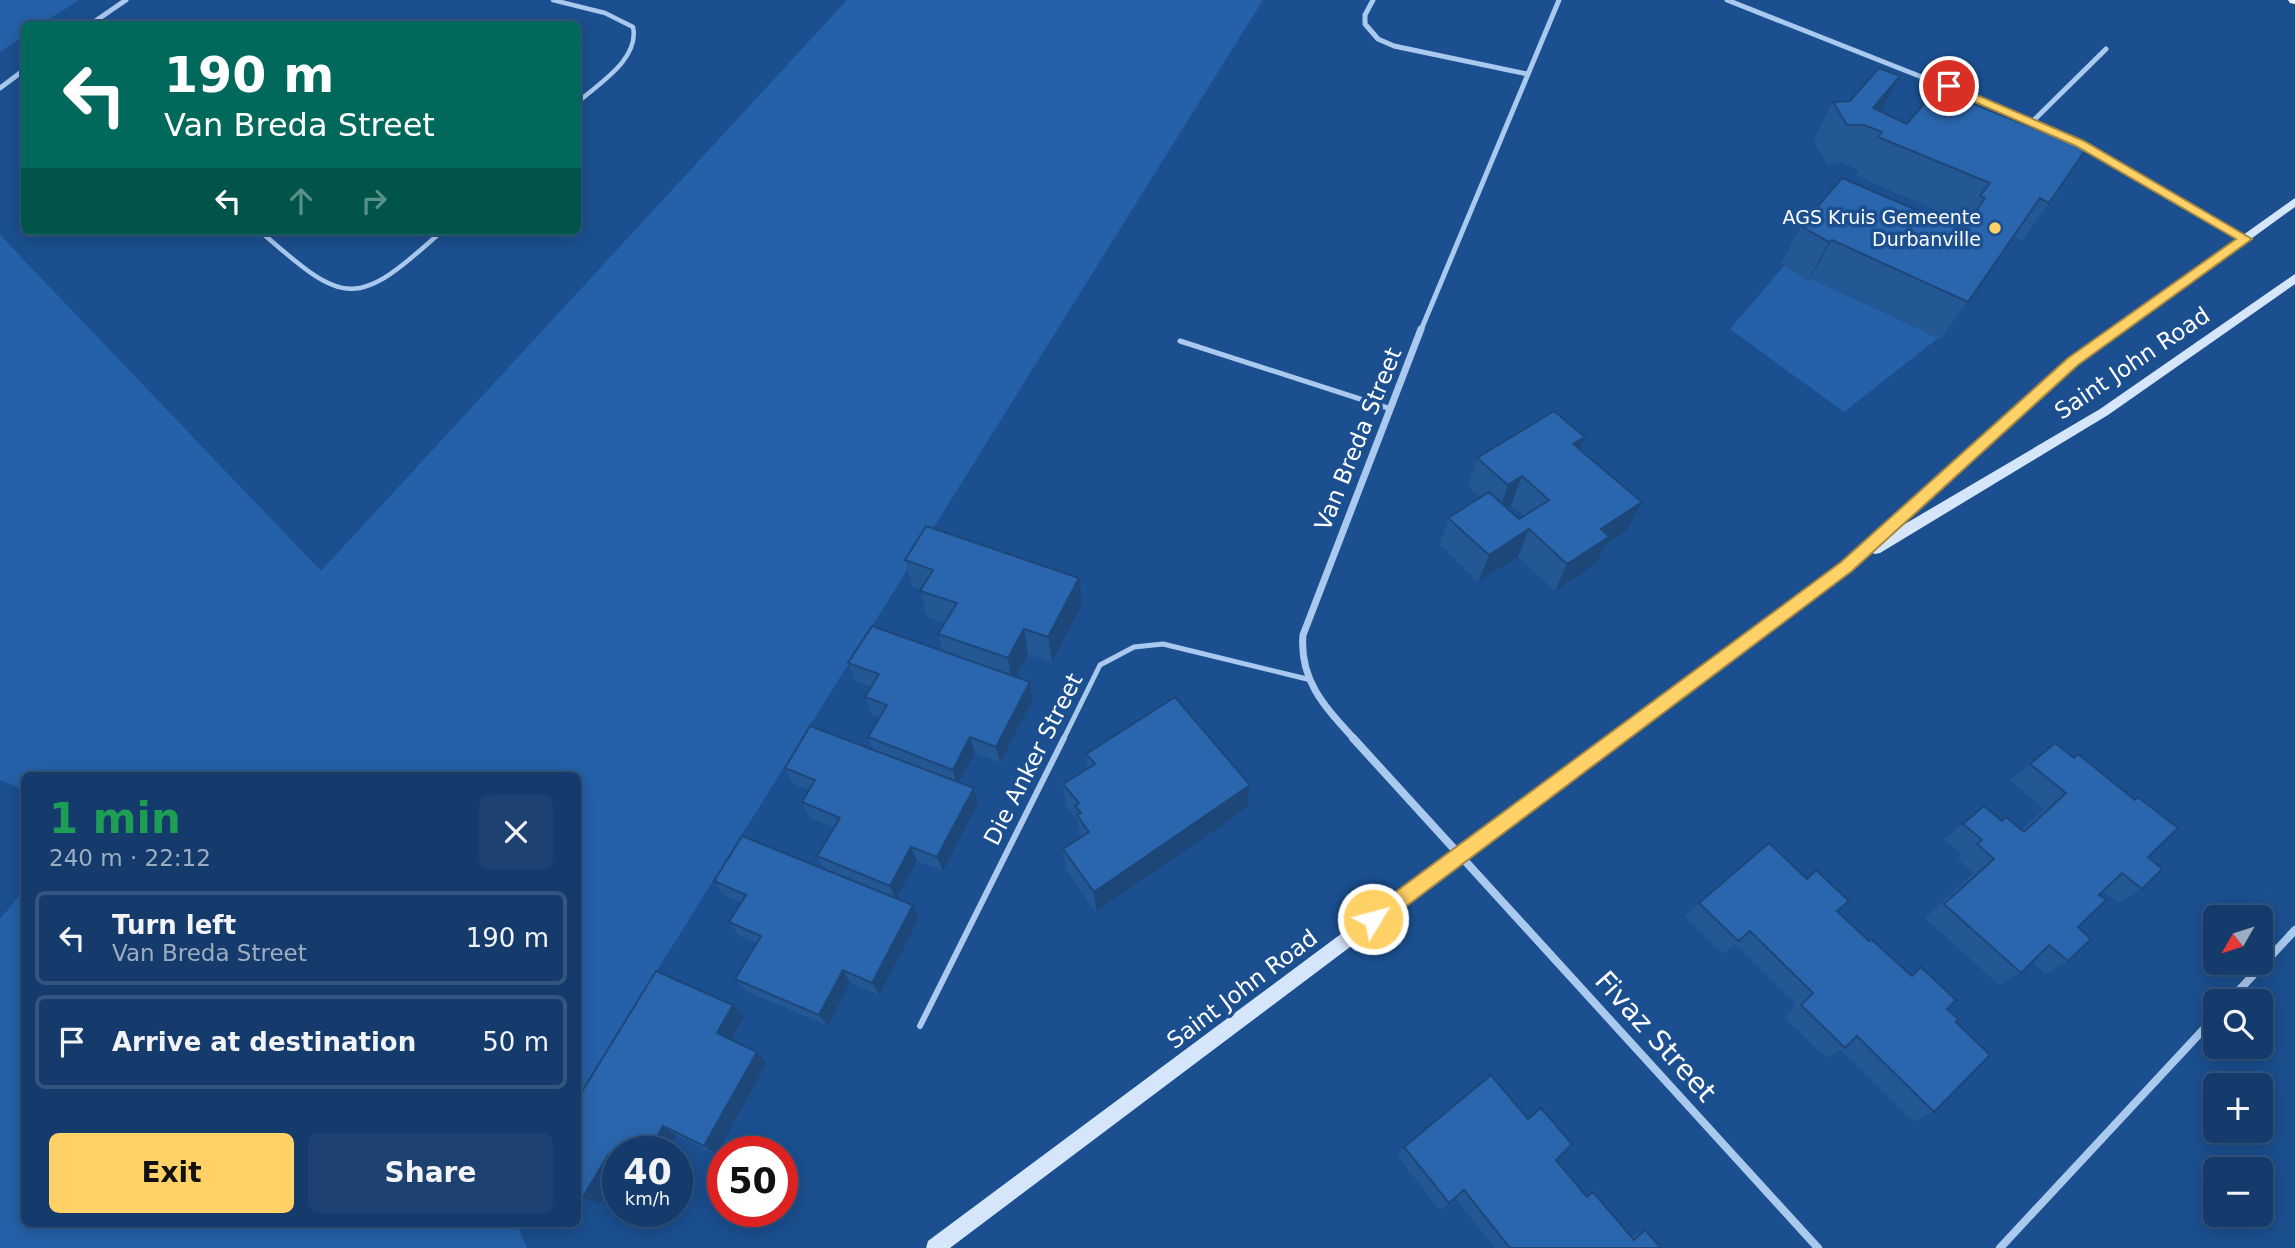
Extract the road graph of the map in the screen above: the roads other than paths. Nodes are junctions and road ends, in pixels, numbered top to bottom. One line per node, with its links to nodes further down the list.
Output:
1 (126, 0): 6 (street)
2 (553, 0): 11 (lane)
3 (1373, 0): 9 (street)
4 (1559, 0): 9 (street, Van Breda Street)
5 (1727, 0): 12 (street)
6 (94, 21)
7 (2106, 49): 12 (street)
8 (21, 72): 10 (street)
9 (1527, 74): 19 (street, Van Breda Street)
10 (0, 88)
11 (581, 99)
12 (2034, 121): 16 (street)
13 (2295, 202): 16 (main road, Saint John Road)
14 (264, 235): 15 (lane)
15 (438, 235)
16 (2245, 239): 20 (main road, Saint John Road)
17 (2295, 278): 20 (main road, Saint John Road)
18 (1180, 341): 19 (lane)
19 (1388, 408): 21 (street, Van Breda Street)
20 (1846, 566): 22 (main road, Saint John Road)
21 (1307, 679): 22 (street, Van Breda Street); 25 (lane, Die Anker Street)
22 (1461, 854): 27 (main road, Saint John Road); 28 (street, Fivaz Street)
23 (2295, 930): 24 (street)
24 (2240, 989)
25 (920, 1026)
26 (2203, 1030): 29 (street)
27 (935, 1248)
28 (1818, 1248)
29 (2000, 1248)

